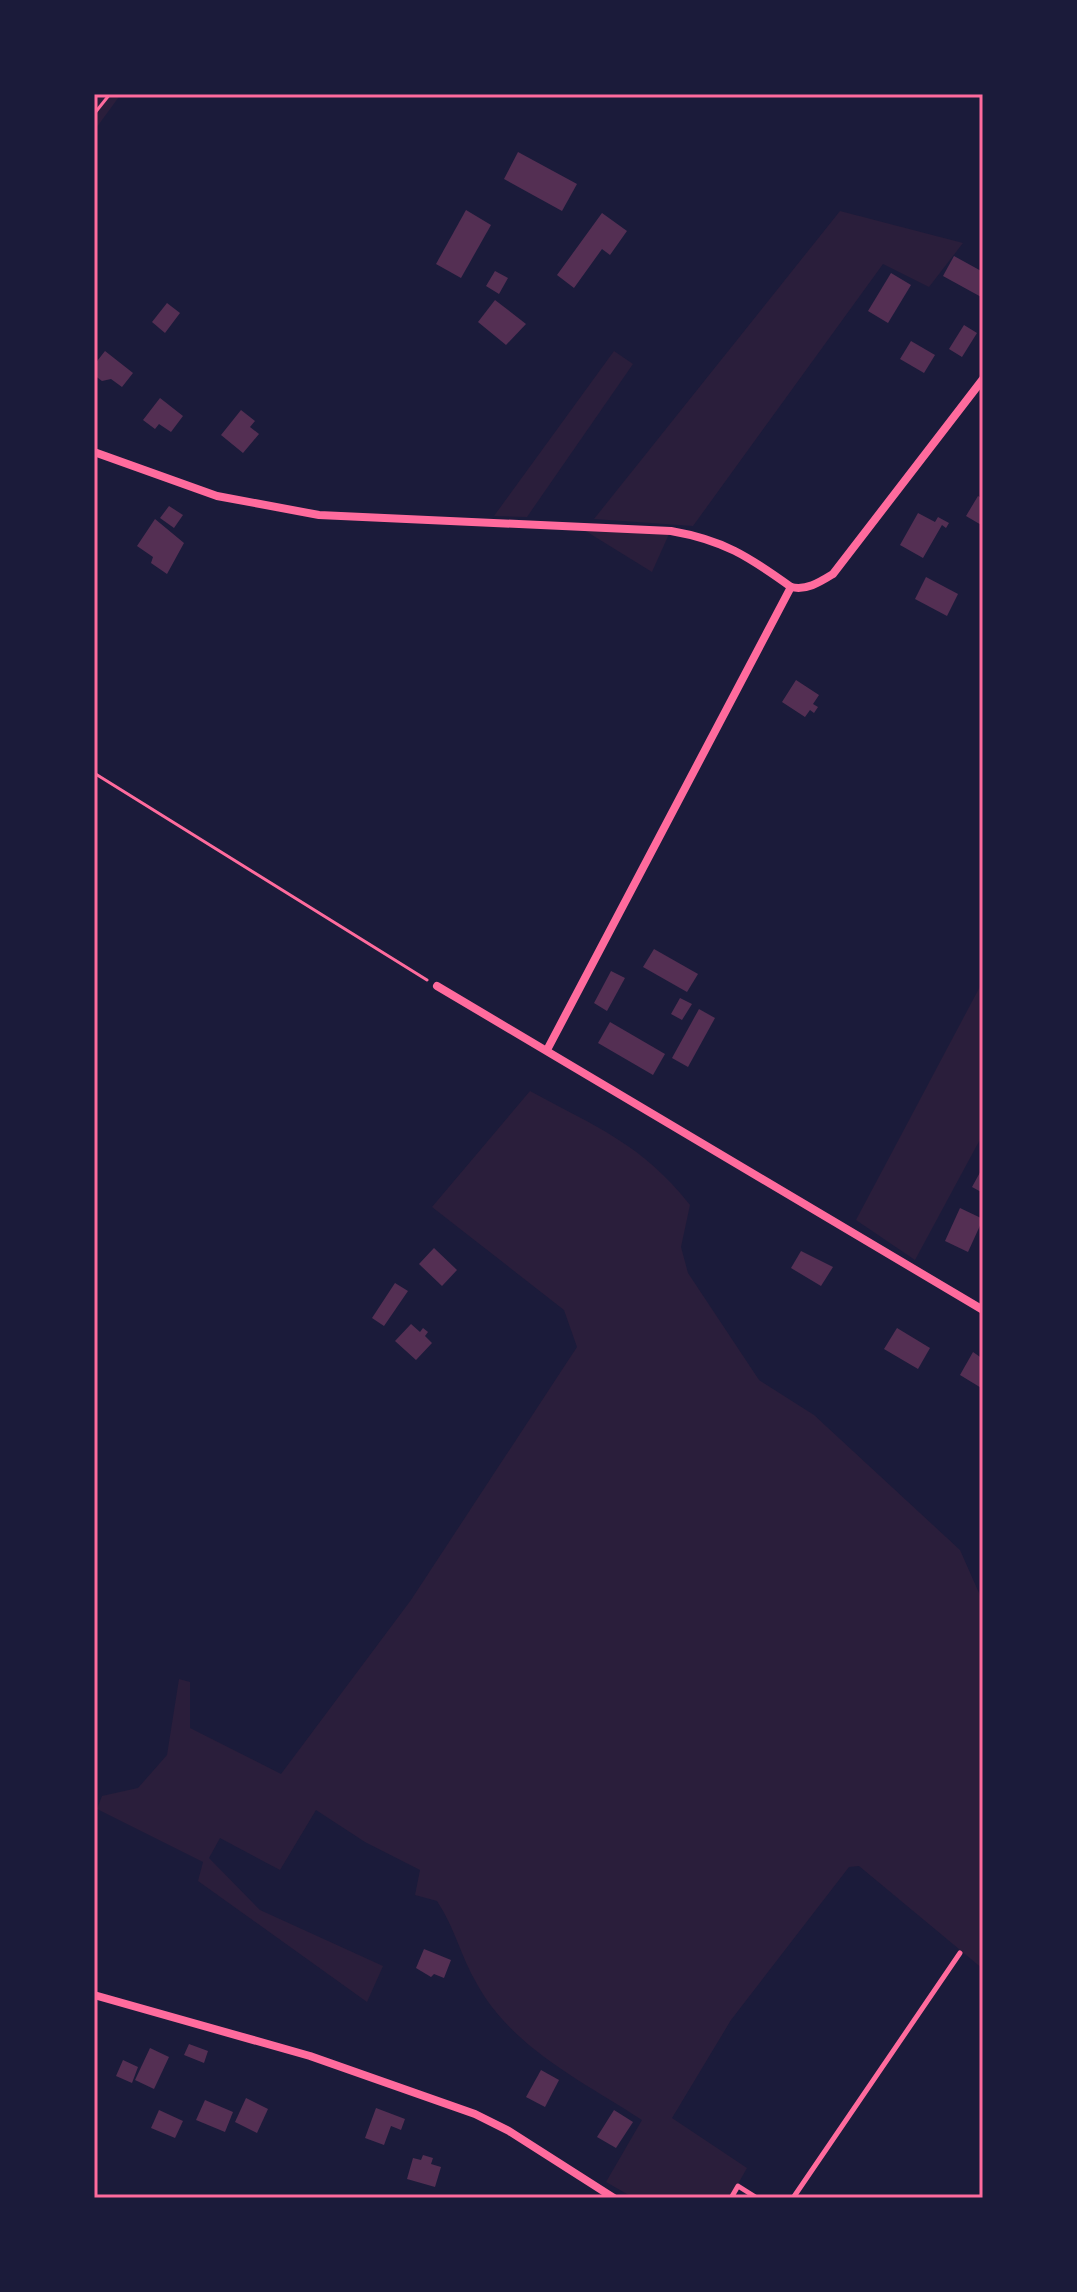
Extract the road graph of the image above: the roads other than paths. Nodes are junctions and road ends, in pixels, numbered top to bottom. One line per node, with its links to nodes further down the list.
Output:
1 (983, 379): 3 (street)
2 (94, 452): 3 (street)
3 (791, 587): 5 (street)
4 (437, 986): 5 (street)
5 (547, 1050): 6 (street)
6 (983, 1310)
7 (960, 1953): 12 (lane)
8 (94, 1995): 9 (street)
9 (614, 2198)
10 (731, 2198): 11 (lane)
11 (757, 2198)
12 (793, 2198)

